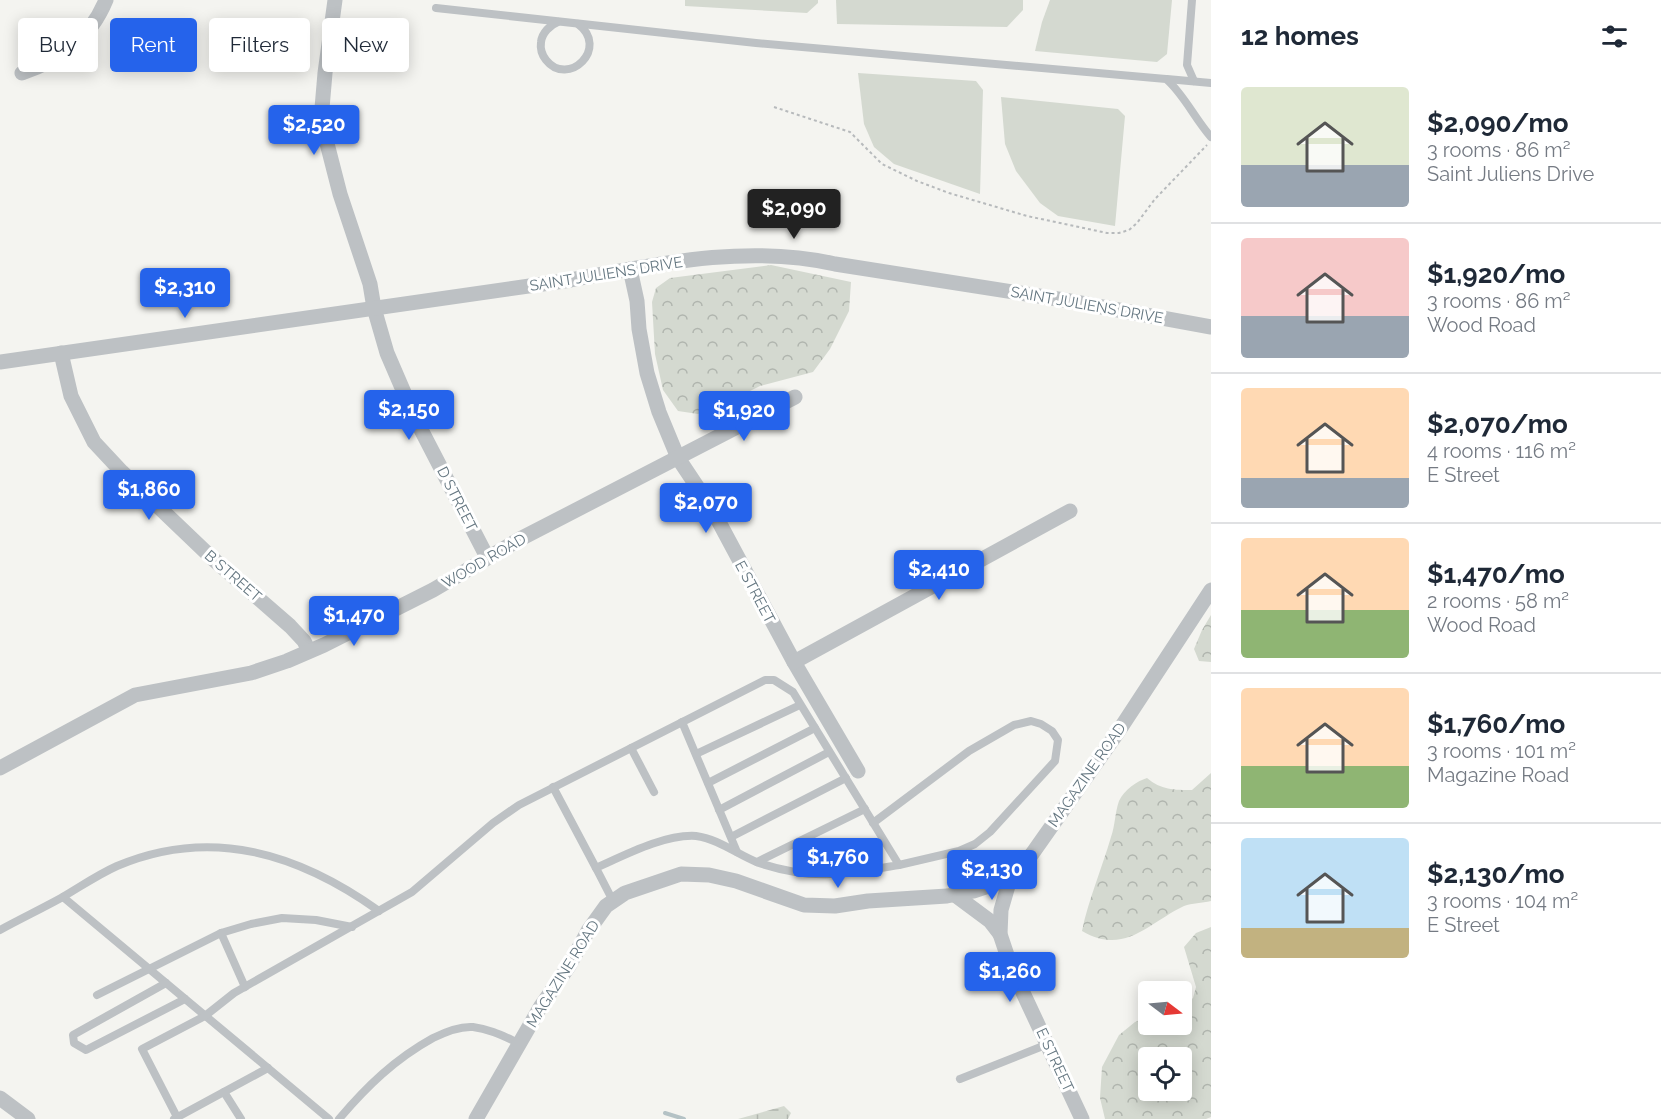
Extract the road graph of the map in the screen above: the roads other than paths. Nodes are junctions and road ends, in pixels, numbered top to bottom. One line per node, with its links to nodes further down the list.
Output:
1 (106, 0): 7 (street)
2 (335, 0): 13 (street, D STREET)
3 (1192, 0): 9 (lane)
4 (436, 8): 5 (lane)
5 (560, 22): 6 (lane); 6 (lane)
6 (576, 23): 8 (lane)
7 (22, 73)
8 (1166, 79): 9 (lane); 11 (lane)
9 (1194, 81): 10 (lane)
10 (1211, 83)
11 (1211, 139)
12 (630, 269): 13 (street, SAINT JULIENS DRIVE); 14 (street, SAINT JULIENS DRIVE); 18 (street, E STREET)
13 (374, 308): 15 (street, SAINT JULIENS DRIVE); 20 (street, D STREET)
14 (1211, 327)
15 (61, 353): 16 (street, SAINT JULIENS DRIVE); 22 (street, B STREET)
16 (0, 362)
17 (795, 397): 18 (street, WOOD ROAD)
18 (678, 458): 20 (street, WOOD ROAD); 23 (street, E STREET)
19 (1070, 511): 23 (street)
20 (487, 557): 22 (street, WOOD ROAD)
21 (1211, 590): 43 (street, MAGAZINE ROAD)
22 (309, 651): 30 (street, WOOD ROAD)
23 (794, 662): 31 (street, E STREET)
24 (800, 705): 25 (lane); 26 (lane); 29 (lane)
25 (682, 722): 27 (lane); 29 (lane)
26 (815, 728): 28 (lane); 32 (lane)
27 (631, 748): 33 (lane); 34 (lane)
28 (829, 752): 31 (lane); 36 (lane)
29 (696, 754): 32 (lane)
30 (0, 768)
31 (852, 775): 35 (lane); 38 (lane)
32 (708, 783): 36 (lane)
33 (553, 787): 42 (lane); 47 (lane)
34 (654, 792)
35 (865, 809): 37 (lane); 40 (lane)
36 (719, 810): 38 (lane)
37 (873, 823): 41 (lane); 41 (lane)
38 (731, 837): 39 (lane)
39 (737, 852): 40 (lane); 42 (lane)
40 (757, 862): 41 (lane)
41 (899, 865)
42 (596, 868): 46 (lane)
43 (1011, 879): 44 (street, MAGAZINE ROAD); 51 (street, E STREET)
44 (956, 895): 46 (street, MAGAZINE ROAD); 51 (street, E STREET)
45 (63, 897): 47 (lane); 49 (lane); 52 (lane)
46 (613, 901): 58 (street, MAGAZINE ROAD)
47 (379, 912): 48 (lane)
48 (352, 927): 50 (lane); 54 (lane)
49 (0, 930)
50 (221, 933): 52 (lane); 54 (lane)
51 (1000, 934): 59 (street, E STREET)
52 (149, 969): 53 (lane); 55 (lane)
53 (166, 983): 56 (lane); 56 (lane)
54 (245, 987): 57 (lane)
55 (97, 995)
56 (185, 999): 57 (lane)
57 (205, 1016): 60 (lane); 64 (lane)
58 (520, 1044): 68 (lane); 69 (street, MAGAZINE ROAD)
59 (1048, 1044): 61 (lane); 70 (street, E STREET)
60 (268, 1068): 62 (lane); 67 (lane)
61 (960, 1079)
62 (224, 1092): 64 (lane); 66 (lane)
63 (0, 1098): 65 (street)
64 (175, 1118)
65 (28, 1119)
66 (241, 1119)
67 (329, 1119)
68 (339, 1119)
69 (476, 1119)
70 (1082, 1119)

